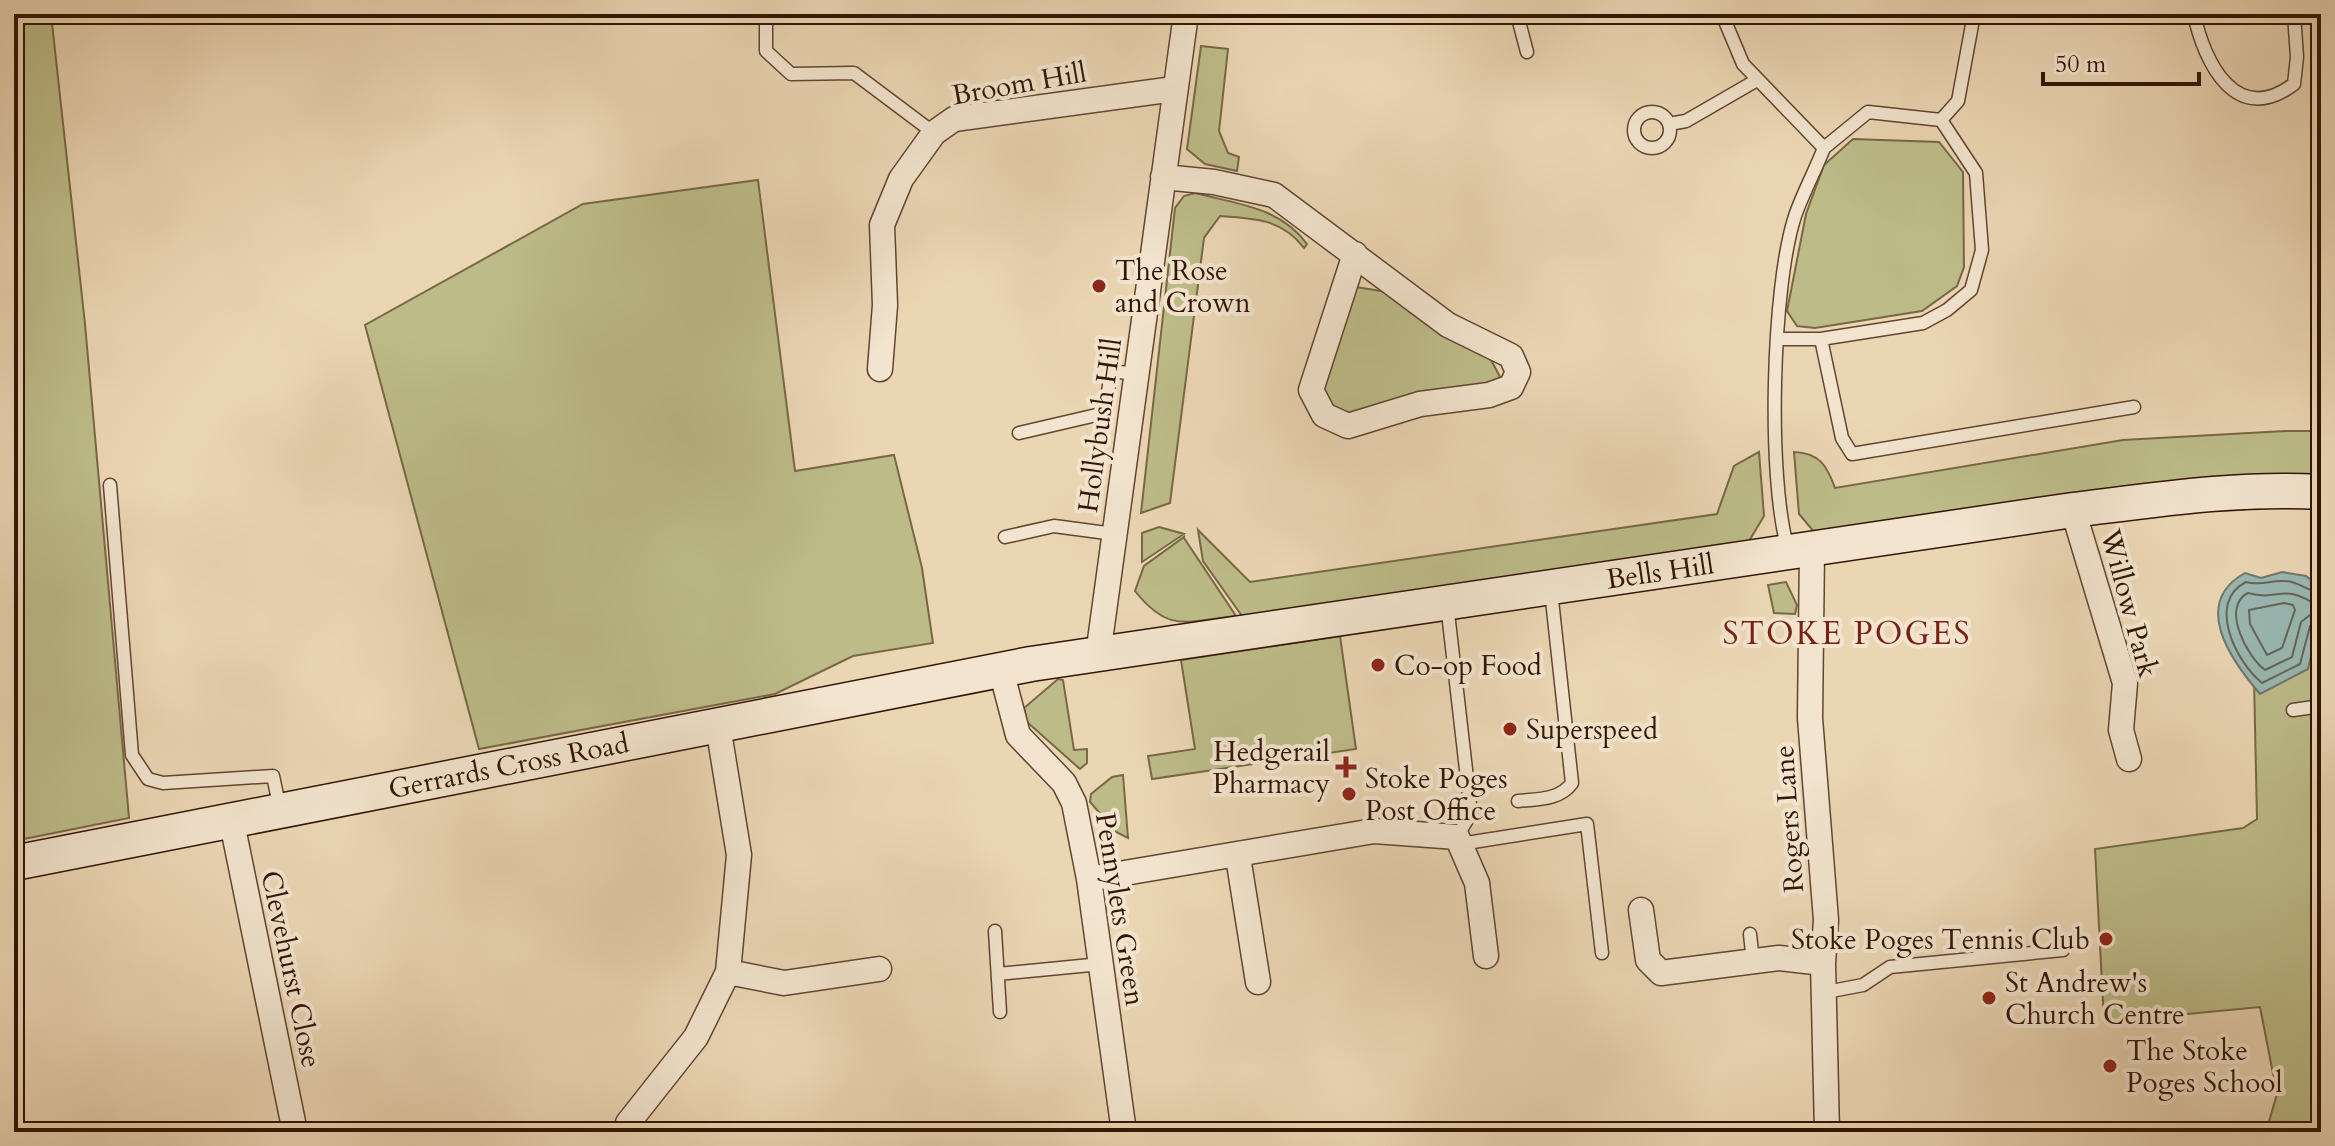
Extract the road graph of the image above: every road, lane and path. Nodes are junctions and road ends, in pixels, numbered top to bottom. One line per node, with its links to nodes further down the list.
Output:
1 (1186, 14): 10 (street, Hollybush Hill)
2 (1517, 14): 8 (lane)
3 (1722, 14): 9 (lane)
4 (1974, 14): 11 (lane)
5 (2194, 14): 6 (lane)
6 (2294, 14)
7 (766, 17): 13 (lane)
8 (1527, 52)
9 (1757, 80): 12 (lane); 14 (lane)
10 (1174, 89): 13 (street, Broom Hill); 15 (street, Hollybush Hill)
11 (1941, 120): 14 (lane); 18 (lane)
12 (1669, 124)
13 (934, 133): 19 (street, Broom Hill)
14 (1824, 148): 17 (lane)
15 (1163, 177): 16 (street); 20 (street, Hollybush Hill)
16 (1355, 254): 16 (street)
17 (1778, 339): 18 (lane); 28 (lane)
18 (1821, 339): 21 (lane)
19 (880, 369)
20 (1136, 374): 22 (lane); 26 (street, Hollybush Hill)
21 (2134, 407)
22 (1019, 433)
23 (110, 485): 38 (lane)
24 (2320, 495): 25 (main road, Bells Hill)
25 (2073, 510): 28 (main road, Bells Hill); 36 (street, Willow Park)
26 (1114, 534): 27 (lane); 31 (street, Hollybush Hill)
27 (1005, 537)
28 (1800, 551): 29 (main road, Bells Hill); 51 (street, Rogers Lane)
29 (1550, 588): 30 (main road, Bells Hill); 37 (lane)
30 (1447, 604): 31 (main road, Bells Hill); 40 (lane)
31 (1098, 655): 32 (main road, Bells Hill)
32 (1001, 670): 35 (main road, Gerrards Cross Road); 43 (street, Pennylets Green)
33 (2321, 706): 34 (lane)
34 (2293, 710)
35 (718, 726): 38 (main road, Gerrards Cross Road); 54 (street)
36 (2129, 759)
37 (1518, 801)
38 (280, 809): 39 (main road, Gerrards Cross Road)
39 (231, 818): 42 (main road, Gerrards Cross Road); 59 (street, Clevehurst Close)
40 (1459, 841): 41 (street); 48 (lane); 49 (street)
41 (1238, 857): 43 (street); 56 (street)
42 (14, 863)
43 (1089, 879): 52 (street, Pennylets Green)
44 (1641, 910): 50 (street)
45 (995, 931): 55 (lane)
46 (1750, 934): 50 (lane)
47 (2063, 950): 57 (lane)
48 (1602, 953)
49 (1486, 956)
50 (1753, 962): 51 (street)
51 (1823, 963): 57 (street, Rogers Lane)
52 (1101, 964): 55 (lane); 61 (street, Pennylets Green)
53 (879, 969): 54 (street)
54 (728, 972): 60 (street)
55 (998, 974): 58 (lane)
56 (1258, 982)
57 (1826, 992): 62 (street, Rogers Lane)
58 (1000, 1012)
59 (295, 1132)
60 (625, 1132)
61 (1124, 1132)
62 (1827, 1132)

